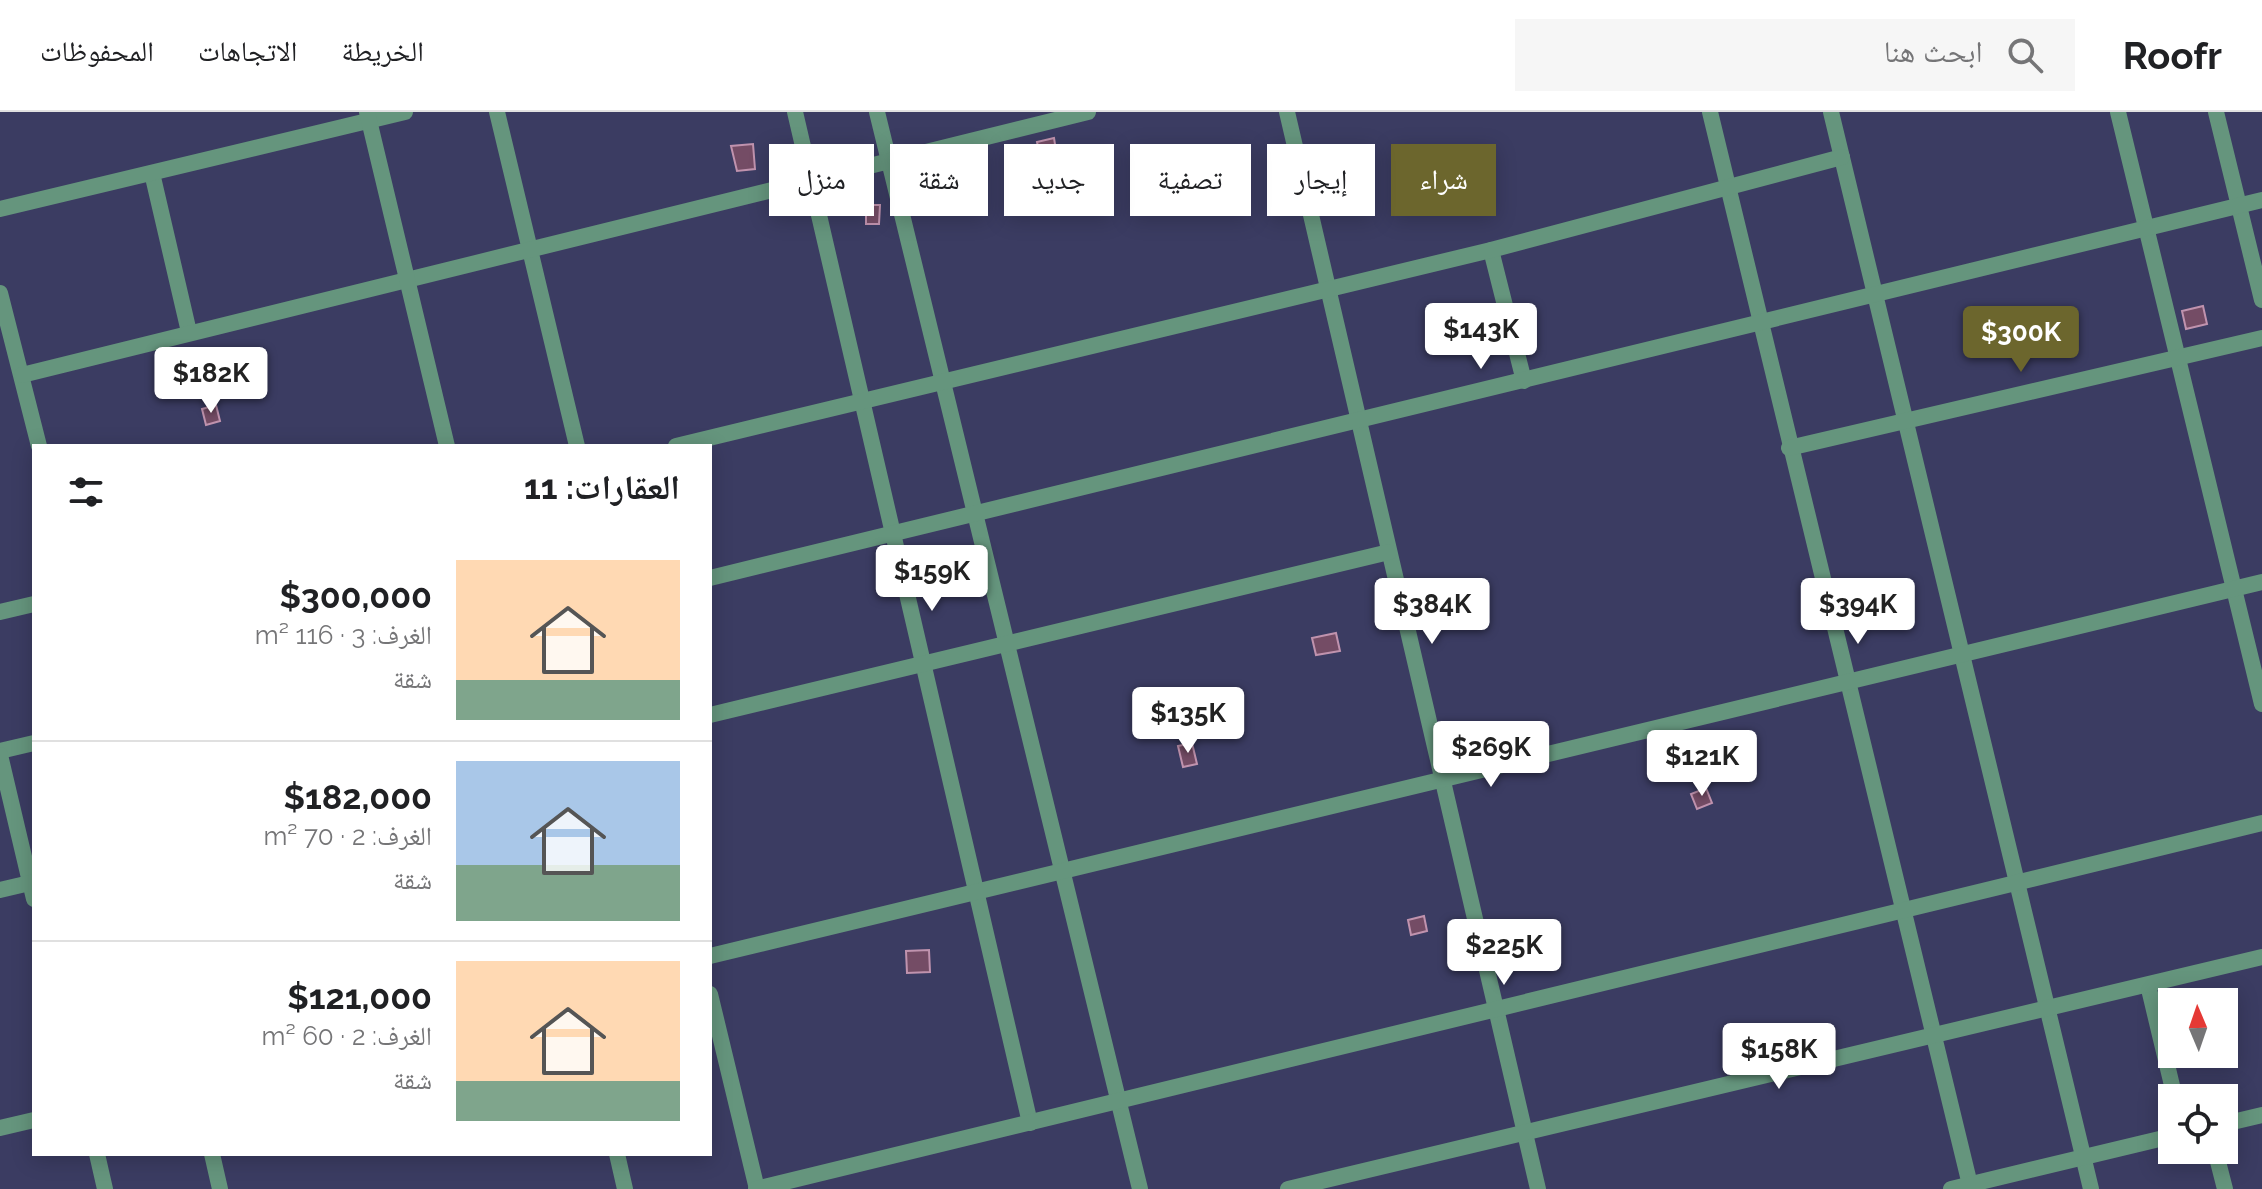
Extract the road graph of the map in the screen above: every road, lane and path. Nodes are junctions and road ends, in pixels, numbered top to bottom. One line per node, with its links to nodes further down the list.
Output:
1 (405, 112): 11 (street)
2 (497, 112): 24 (street)
3 (795, 112): 12 (street)
4 (877, 112): 14 (street)
5 (1088, 112): 14 (street)
6 (1287, 112): 27 (street)
7 (1710, 112): 17 (street)
8 (1831, 112): 13 (street)
9 (2118, 112): 23 (street)
10 (2216, 112): 20 (street)
11 (368, 116): 16 (street); 26 (street)
12 (802, 144)
13 (1842, 157): 17 (street); 29 (street)
14 (889, 161): 15 (street); 36 (street)
15 (874, 165)
16 (152, 173): 21 (street); 32 (street)
17 (1728, 188): 25 (street); 31 (street)
18 (769, 193): 24 (street)
19 (2262, 200): 20 (street)
20 (2239, 206): 23 (street); 30 (street)
21 (0, 209)
22 (819, 216): 38 (street)
23 (2147, 229): 29 (street); 34 (street)
24 (529, 249): 26 (street); 43 (street)
25 (1491, 250): 27 (street); 37 (street)
26 (407, 280): 32 (street); 42 (street)
27 (1328, 286): 36 (street); 39 (street)
28 (0, 293): 35 (street)
29 (1875, 296): 31 (street); 40 (street)
30 (2262, 300)
31 (1760, 323): 37 (street); 45 (street)
32 (189, 332): 35 (street)
33 (2262, 338): 34 (street)
34 (2178, 358): 40 (street); 51 (street)
35 (22, 375): 41 (street)
36 (943, 381): 38 (street); 46 (street)
37 (1524, 381): 39 (street)
38 (862, 401): 44 (street); 47 (street)
39 (1359, 421): 46 (street); 48 (street)
40 (1906, 421): 45 (street); 55 (street)
41 (39, 444)
42 (447, 444)
43 (577, 444)
44 (684, 444)
45 (1789, 448): 57 (street)
46 (975, 514): 47 (street); 54 (street)
47 (893, 534): 49 (street); 56 (street)
48 (1389, 552): 54 (street); 62 (street)
49 (712, 578)
50 (2262, 582): 51 (street)
51 (2234, 589): 55 (street); 58 (street)
52 (32, 604): 53 (street)
53 (0, 612)
54 (1007, 646): 56 (street); 64 (street)
55 (1961, 655): 57 (street); 65 (street)
56 (924, 666): 59 (street); 69 (street)
57 (1846, 683): 62 (street); 70 (street)
58 (2262, 704)
59 (712, 715)
60 (32, 744): 61 (street)
61 (0, 753): 66 (street)
62 (1443, 780): 64 (street); 76 (street)
63 (2262, 823): 65 (street)
64 (1062, 871): 69 (street); 79 (street)
65 (2017, 883): 70 (street); 75 (street)
66 (32, 884)
67 (32, 888): 68 (street)
68 (0, 890)
69 (977, 892): 71 (street); 83 (street)
70 (1904, 910): 76 (street); 77 (street)
71 (712, 956)
72 (2262, 957): 73 (street)
73 (2148, 985): 75 (street); 78 (street)
74 (712, 1002): 96 (street)
75 (2048, 1008): 77 (street); 90 (street)
76 (1496, 1009): 79 (street); 85 (street)
77 (1935, 1033): 85 (street); 92 (street)
78 (2172, 1084)
79 (1118, 1101): 83 (street); 97 (street)
80 (2262, 1115): 82 (street)
81 (32, 1120): 84 (street)
82 (2238, 1121)
83 (1030, 1123): 96 (street)
84 (0, 1128)
85 (1525, 1132): 98 (street); 99 (street)
86 (2158, 1139): 90 (street)
87 (97, 1156): 93 (street)
88 (212, 1156): 94 (street)
89 (617, 1156): 95 (street)
90 (2084, 1157): 92 (street); 101 (street)
91 (2219, 1164): 102 (street)
92 (1970, 1187): 100 (street)
93 (105, 1189)
94 (220, 1189)
95 (625, 1189)
96 (757, 1189)
97 (1140, 1189)
98 (1288, 1189)
99 (1538, 1189)
100 (1951, 1189)
101 (2091, 1189)
102 (2225, 1189)

